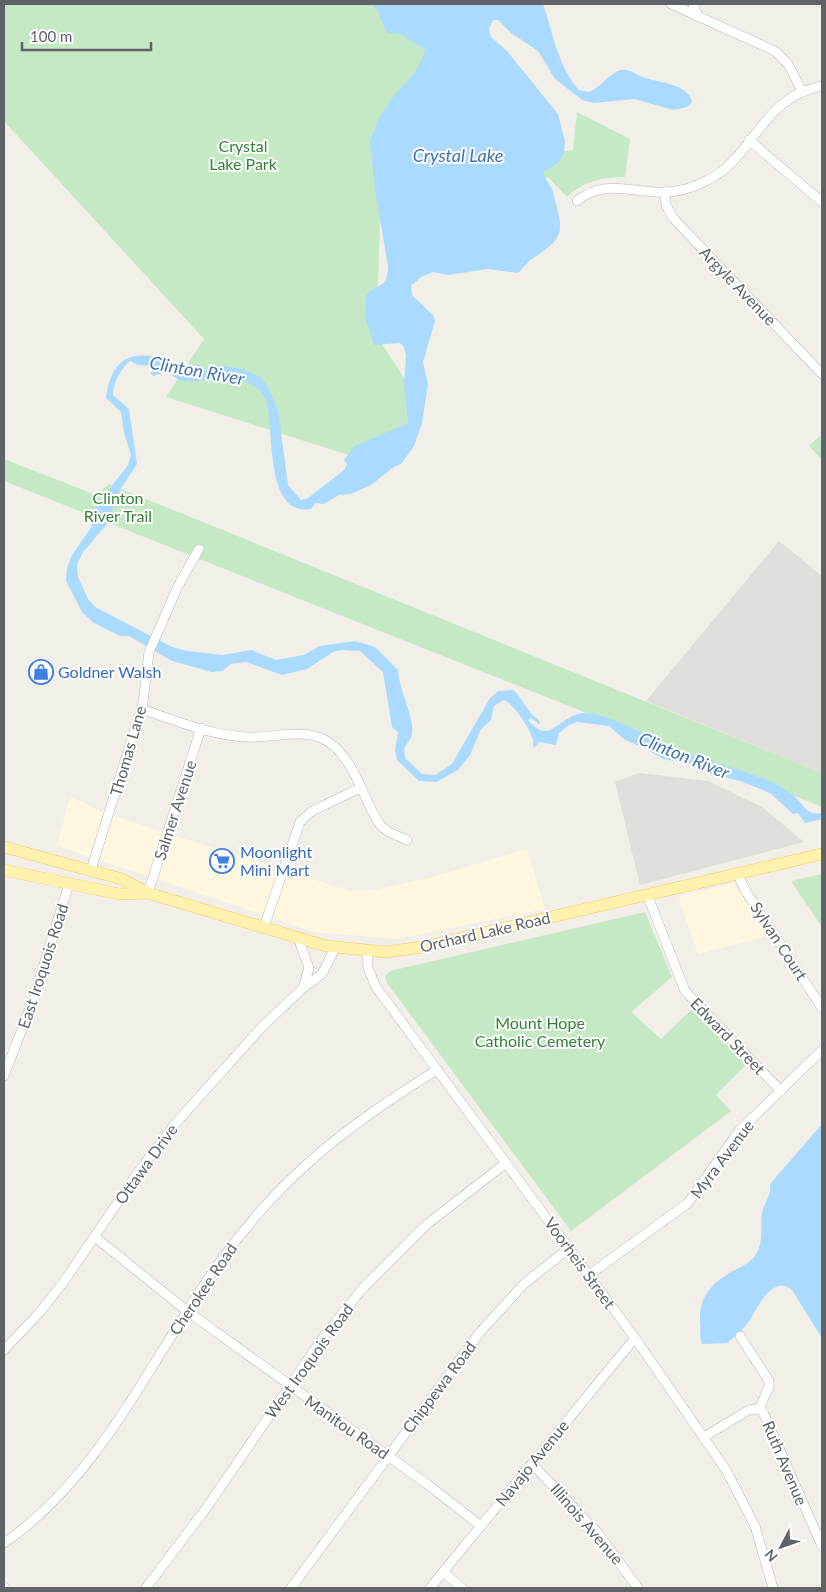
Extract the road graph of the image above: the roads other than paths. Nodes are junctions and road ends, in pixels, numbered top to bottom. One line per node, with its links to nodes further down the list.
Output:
1 (671, 4): 3 (street)
2 (693, 4): 3 (street)
3 (698, 17): 5 (street)
4 (822, 86): 5 (street)
5 (802, 92): 6 (street)
6 (750, 140): 7 (street); 9 (street)
7 (665, 192): 8 (street); 10 (street, Argyle Avenue)
8 (577, 201)
9 (822, 202)
10 (822, 374)
11 (199, 549): 12 (street, Thomas Lane)
12 (141, 709): 13 (street); 19 (street, Thomas Lane)
13 (201, 728): 14 (street); 22 (street, Salmer Avenue)
14 (360, 788): 15 (street); 24 (street)
15 (407, 840)
16 (4, 847): 19 (main road, Orchard Lake Road)
17 (822, 854): 20 (main road, Orchard Lake Road)
18 (4, 870): 21 (main road, Orchard Lake Road)
19 (91, 870): 22 (main road, Orchard Lake Road)
20 (737, 873): 23 (main road, Orchard Lake Road); 29 (street, Sylvan Court)
21 (69, 884): 22 (main road, Orchard Lake Road); 32 (street, East Iroquois Road)
22 (148, 893): 24 (main road, Orchard Lake Road)
23 (647, 894): 27 (main road, Orchard Lake Road); 33 (street, Edward Street)
24 (264, 927): 25 (main road, Orchard Lake Road)
25 (298, 938): 26 (main road, Orchard Lake Road); 28 (street)
26 (335, 948): 27 (main road, Orchard Lake Road); 28 (street, Ottawa Drive)
27 (368, 951): 31 (street, Voorheis Street)
28 (303, 988): 35 (street, Ottawa Drive)
29 (822, 1008)
30 (822, 1050): 33 (street, Myra Avenue)
31 (436, 1070): 34 (street, Voorheis Street); 38 (street, Cherokee Road)
32 (4, 1076)
33 (781, 1091): 37 (street, Myra Avenue)
34 (506, 1163): 36 (street, Voorheis Street); 42 (street, West Iroquois Road)
35 (94, 1237): 38 (street, Manitou Road); 41 (street, Ottawa Drive)
36 (569, 1248): 37 (street, Voorheis Street); 45 (street, Chippewa Road)
37 (589, 1275): 40 (street, Voorheis Street)
38 (187, 1311): 42 (street, Manitou Road); 48 (street, Cherokee Road)
39 (740, 1336): 43 (street)
40 (635, 1338): 44 (street, Voorheis Street); 46 (street, Navajo Avenue)
41 (4, 1350)
42 (290, 1386): 45 (street, Manitou Road); 51 (street, West Iroquois Road)
43 (759, 1409): 44 (street); 49 (street, Ruth Avenue)
44 (704, 1437): 56 (street, Voorheis Street)
45 (388, 1456): 47 (street, Manitou Road); 52 (street, Chippewa Road)
46 (532, 1464): 47 (street, Navajo Avenue); 55 (street, Illinois Avenue)
47 (481, 1526): 50 (street, Navajo Avenue)
48 (4, 1542)
49 (822, 1546)
50 (444, 1572): 53 (street, Navajo Avenue); 54 (street)
51 (146, 1588)
52 (291, 1588)
53 (430, 1588)
54 (462, 1588)
55 (638, 1588)
56 (773, 1588)

